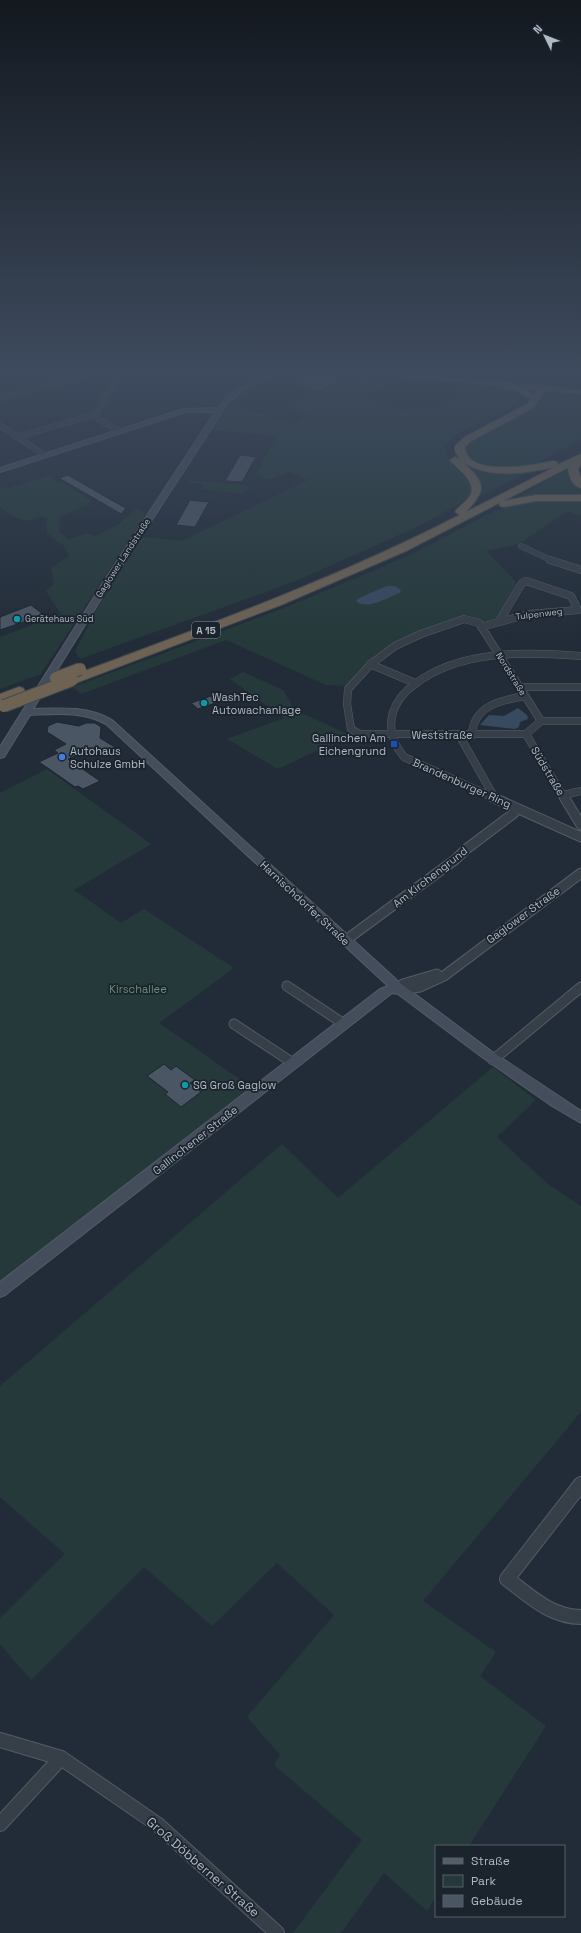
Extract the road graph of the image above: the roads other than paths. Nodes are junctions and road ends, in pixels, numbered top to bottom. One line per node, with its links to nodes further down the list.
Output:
1 (26, 461): 9 (street)
2 (186, 461): 27 (street, Gaglower Landstraße)
3 (458, 461): 13 (highway)
4 (469, 461): 8 (highway)
5 (558, 461): 8 (highway, A 15)
6 (573, 461): 12 (highway, A 15)
7 (578, 461): 10 (highway)
8 (553, 464): 13 (highway, A 15)
9 (0, 470)
10 (581, 485)
11 (581, 498): 12 (highway)
12 (481, 510): 26 (highway, A 15, bridge)
13 (460, 512): 26 (highway, A 15, bridge)
14 (521, 546): 15 (street)
15 (581, 570)
16 (580, 613): 17 (street, Tulpenweg); 17 (street, Tulpenweg)
17 (500, 620): 18 (street, Tulpenweg)
18 (481, 627): 19 (street, Nordstraße); 21 (street)
19 (499, 654): 20 (street); 22 (street); 23 (street, Nordstraße)
20 (581, 656)
21 (370, 664): 22 (street); 31 (street, Weststraße)
22 (414, 683): 31 (street)
23 (519, 687): 24 (street); 25 (street, Nordstraße)
24 (581, 687)
25 (525, 696): 28 (street, Nordstraße); 33 (street)
26 (1, 704)
27 (27, 712): 34 (street, Gaglower Landstraße); 42 (street, Harnischdorfer Straße)
28 (541, 721): 29 (street); 30 (street, Südstraße)
29 (581, 721)
30 (526, 734): 33 (street, Weststraße); 36 (street, Südstraße)
31 (391, 735): 32 (street, Weststraße); 37 (street, Brandenburger Ring)
32 (459, 735): 33 (street, Weststraße); 37 (street)
33 (472, 735)
34 (0, 755)
35 (581, 791): 36 (street)
36 (563, 795): 39 (street, Südstraße)
37 (492, 797): 40 (street, Brandenburger Ring)
38 (514, 813): 42 (street, Am Kirchengrund)
39 (581, 826): 40 (street, Südstraße)
40 (577, 835)
41 (581, 873): 45 (street, Gaglower Straße)
42 (346, 940): 45 (street, Harnischdorfer Straße)
43 (287, 986): 47 (street)
44 (581, 987): 48 (street)
45 (394, 989): 47 (street, Gallinchener Straße); 48 (street, Harnischdorfer Straße)
46 (234, 1024): 49 (street)
47 (344, 1024): 49 (street, Gallinchener Straße)
48 (493, 1060): 50 (street, Harnischdorfer Straße)
49 (293, 1064): 51 (street, Gallinchener Straße)
50 (581, 1118)
51 (0, 1291)
52 (581, 1484): 53 (street)
53 (581, 1617)
54 (0, 1740): 55 (street, Groß Döbberner Straße)
55 (61, 1758): 56 (street); 57 (street, Groß Döbberner Straße)
56 (0, 1824)
57 (277, 1933)

